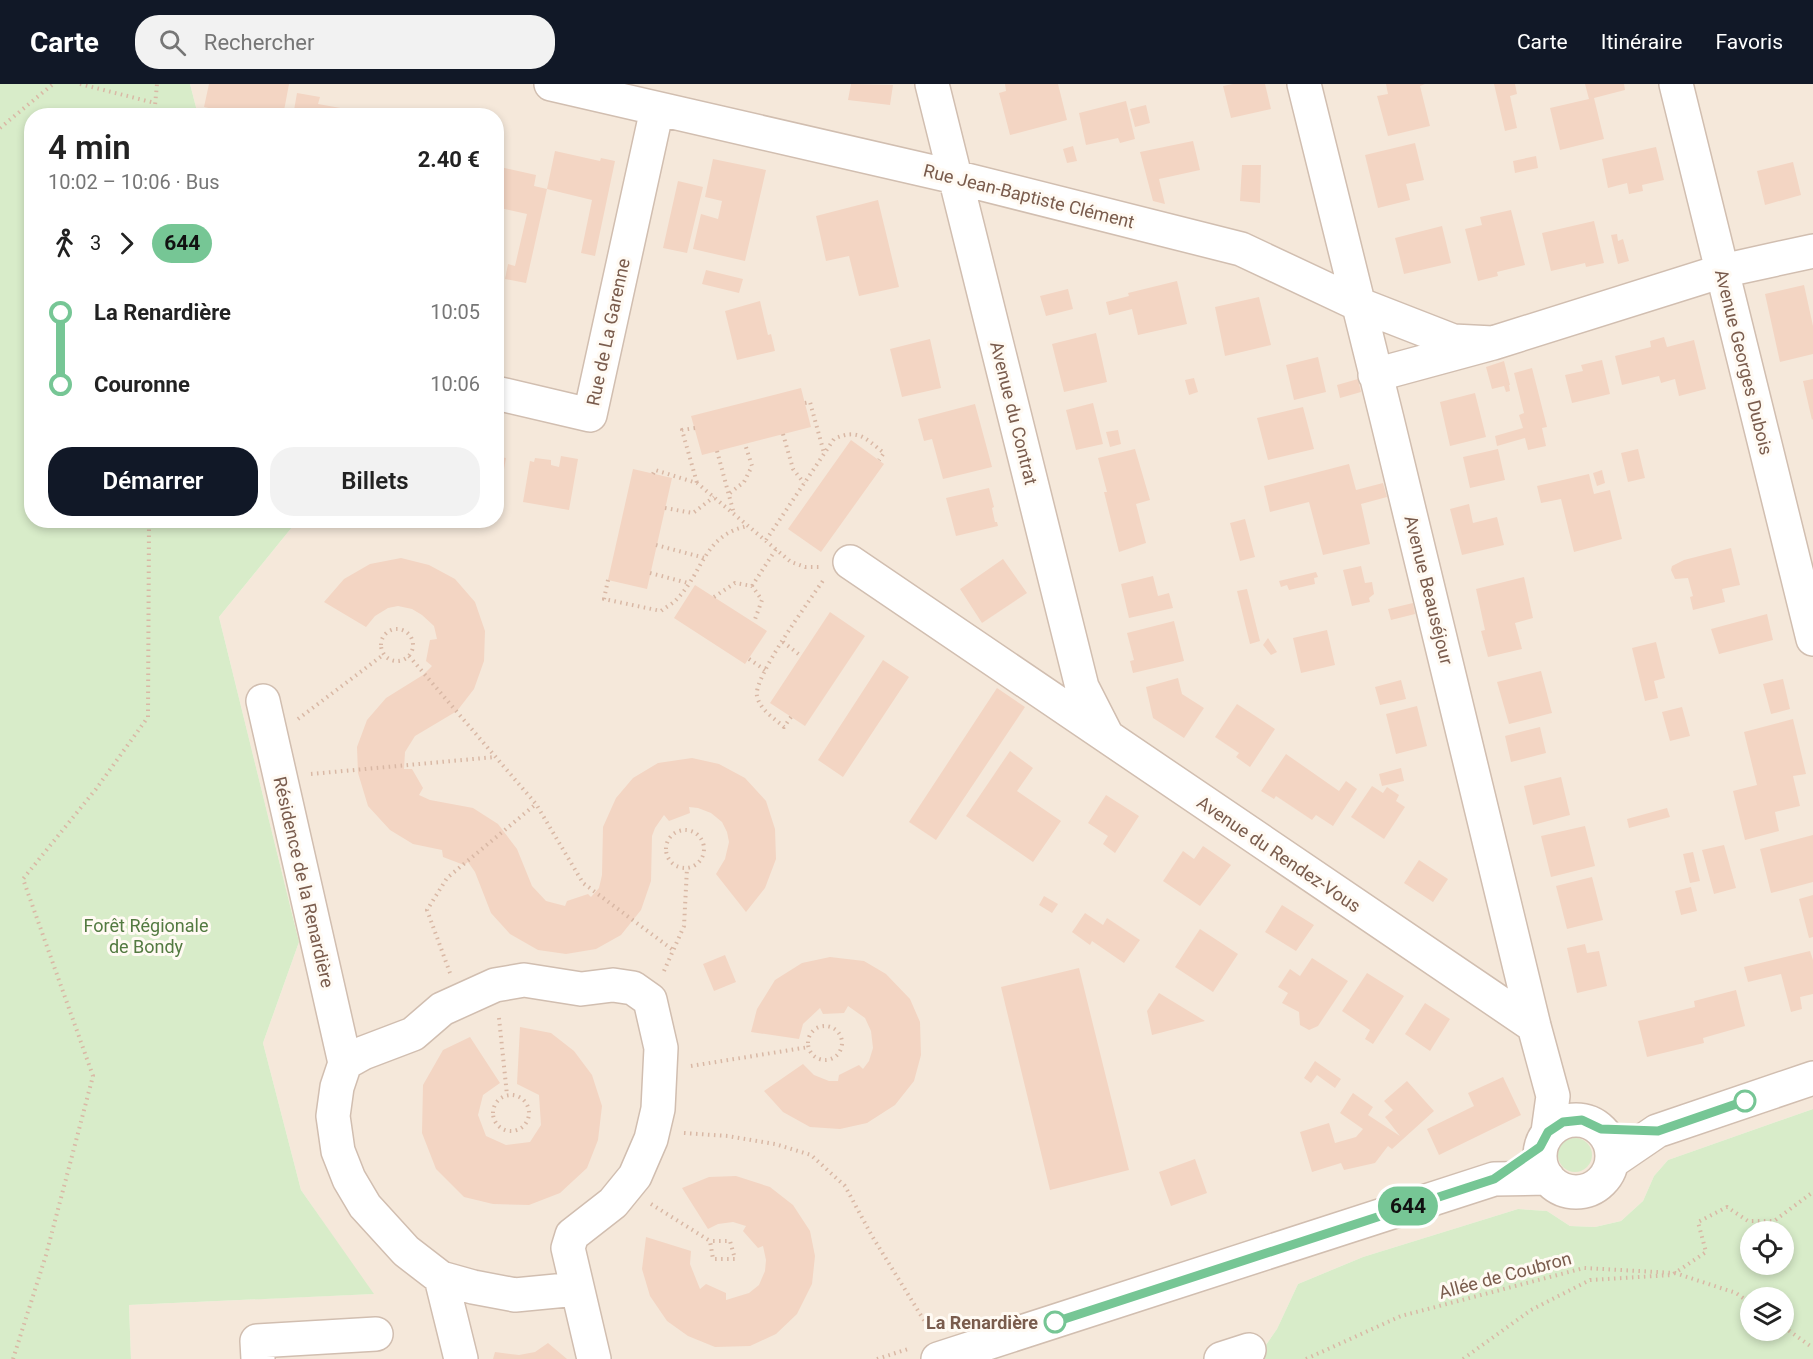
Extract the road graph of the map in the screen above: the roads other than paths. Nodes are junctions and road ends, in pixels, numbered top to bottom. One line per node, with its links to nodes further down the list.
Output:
1 (551, 84): 5 (street, Rue Jean-Baptiste Clément)
2 (932, 84): 7 (street, Avenue du Contrat)
3 (1304, 84): 10 (street, Avenue Beauséjour)
4 (1676, 84): 9 (street, Avenue Georges Dubois)
5 (600, 90): 6 (street, Rue Jean-Baptiste Clément)
6 (657, 108): 7 (street, Rue Jean-Baptiste Clément); 13 (street, Rue de La Garenne)
7 (955, 177): 10 (street, Rue Jean-Baptiste Clément); 17 (street, Avenue du Contrat)
8 (1813, 250): 9 (street, Rue Jean-Baptiste Clément)
9 (1722, 271): 11 (street, Rue Jean-Baptiste Clément); 15 (street, Avenue Georges Dubois)
10 (1358, 304): 11 (street, Rue Jean-Baptiste Clément); 12 (street, Avenue Beauséjour)
11 (1493, 344): 12 (street, Rue Jean-Baptiste Clément)
12 (1375, 375): 18 (street, Avenue Beauséjour)
13 (504, 395)
14 (842, 564): 17 (street, Avenue du Rendez-Vous)
15 (1813, 639)
16 (263, 701): 19 (street, Résidence de la Renardière)
17 (1108, 738): 18 (street, Avenue du Rendez-Vous)
18 (1534, 1026): 22 (street, Avenue Beauséjour)
19 (345, 1064): 24 (street, Résidence de la Renardière); 25 (street)
20 (1813, 1078): 21 (street)
21 (1658, 1131): 22 (street); 23 (street)
22 (1560, 1134): 23 (street); 23 (street); 27 (street)
23 (1612, 1161)
24 (441, 1278): 25 (street, Résidence de la Renardière); 29 (street)
25 (577, 1289): 30 (street)
26 (376, 1334): 28 (street)
27 (943, 1358)
28 (258, 1359)
29 (461, 1359)
30 (594, 1359)

